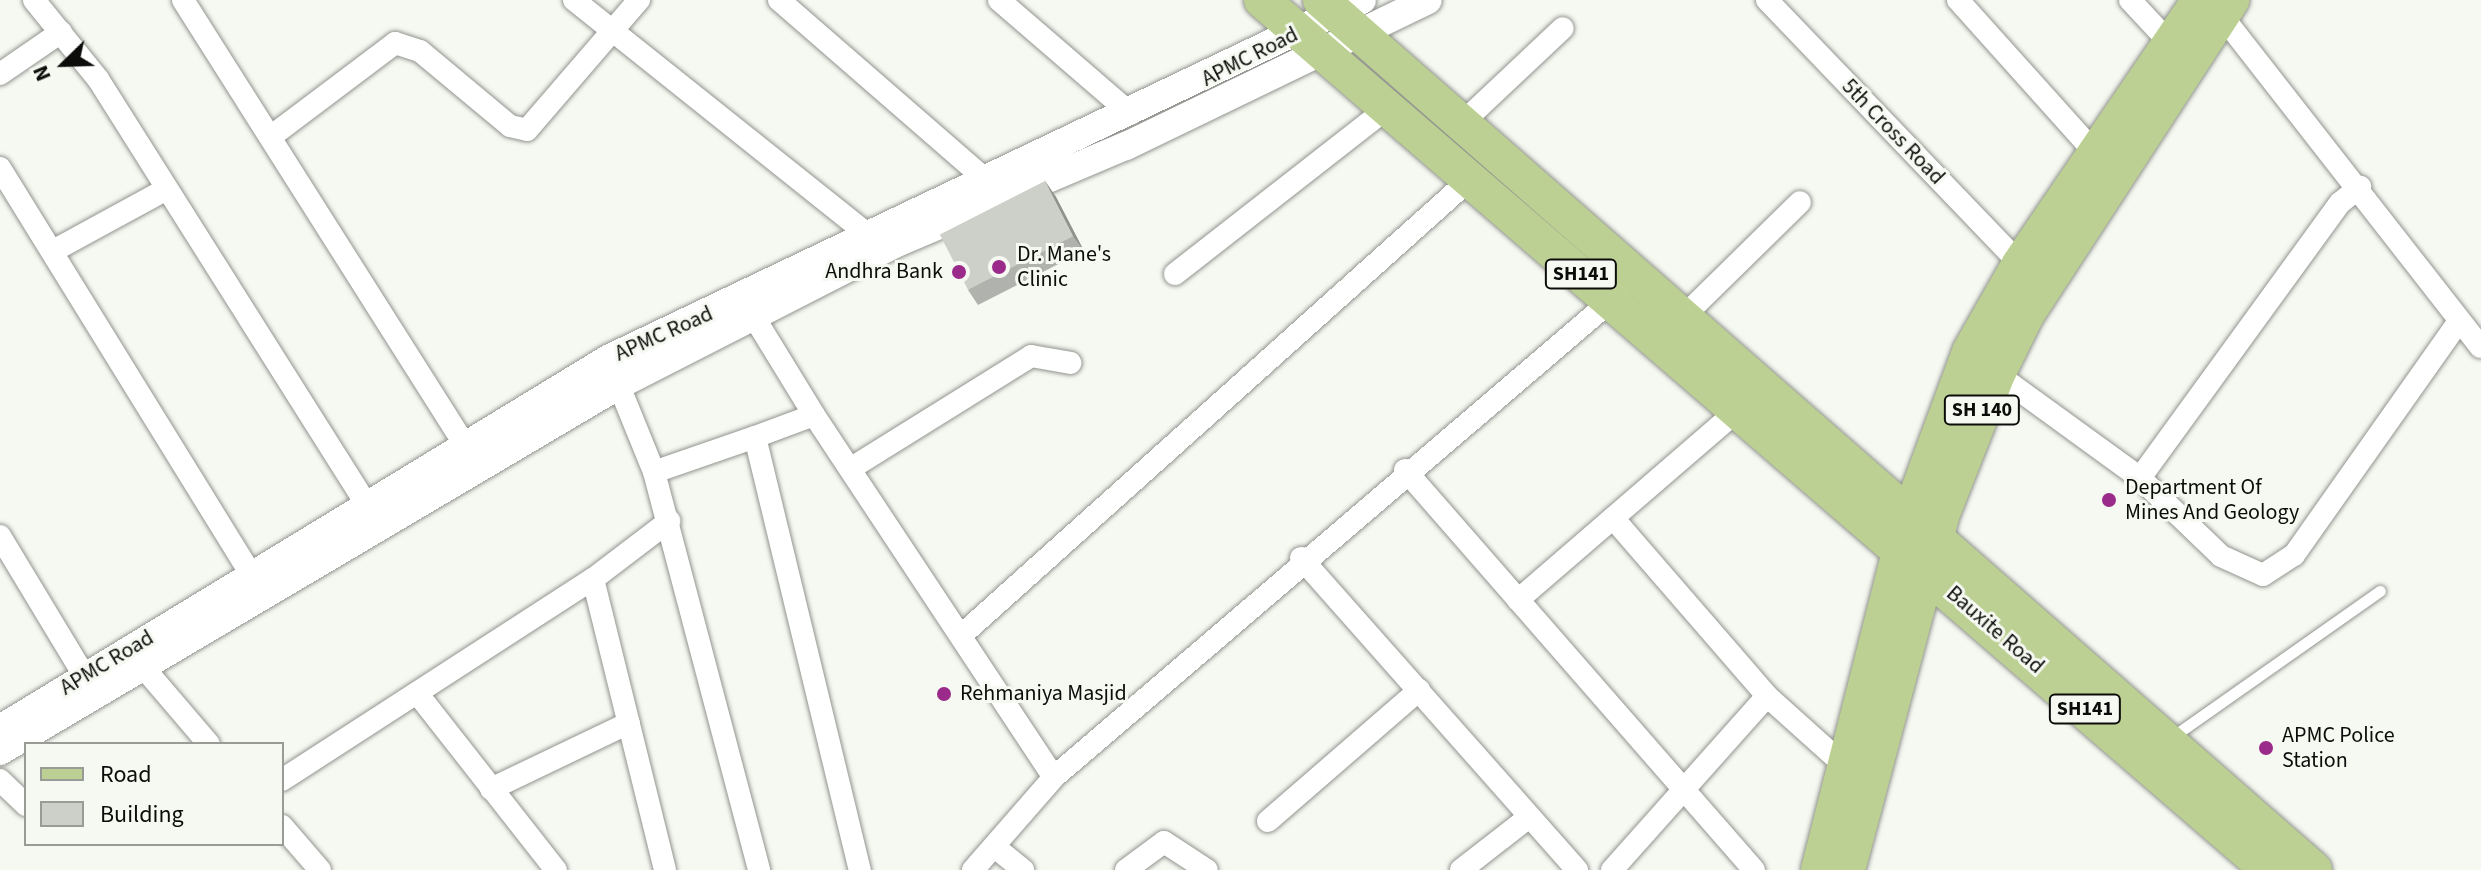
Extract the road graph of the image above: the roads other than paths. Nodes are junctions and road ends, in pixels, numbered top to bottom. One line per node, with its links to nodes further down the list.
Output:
1 (34, 0): 15 (street)
2 (183, 0): 23 (street)
3 (574, 0): 16 (street)
4 (639, 0): 16 (street)
5 (779, 0): 26 (street)
6 (999, 0): 21 (street)
7 (1262, 0): 17 (main road, SH141)
8 (1428, 0): 13 (street, APMC Road)
9 (1767, 0): 33 (street, 5th Cross Road)
10 (1958, 0): 24 (street)
11 (2130, 0): 18 (street)
12 (2218, 5): 18 (main road, SH 140); 28 (street); 42 (main road, SH 140)
13 (1346, 12): 17 (street, APMC Road); 22 (main road)
14 (1563, 28): 22 (street)
15 (61, 32): 19 (street); 29 (street)
16 (613, 33): 23 (street); 31 (street)
17 (1309, 43): 20 (main road, SH141); 21 (street, APMC Road); 36 (street, APMC Road)
18 (2171, 44): 24 (main road, SH 140)
19 (0, 74)
20 (1384, 111): 27 (main road, SH141); 34 (street)
21 (1131, 114): 26 (street, APMC Road)
22 (1460, 125): 35 (main road)
23 (273, 135): 47 (street)
24 (2096, 154): 33 (main road, SH 140)
25 (0, 168): 32 (street)
26 (984, 178): 31 (street, APMC Road)
27 (1468, 181): 35 (main road, SH141); 62 (street)
28 (2360, 187): 38 (street); 51 (street)
29 (165, 190): 32 (street); 52 (street)
30 (1800, 202): 37 (street)
31 (867, 234): 36 (street, APMC Road)
32 (53, 251): 58 (street)
33 (2020, 264): 56 (main road, SH 140)
34 (1175, 274)
35 (1623, 290): 37 (main road); 44 (main road, SH141); 49 (street)
36 (748, 309): 40 (street, APMC Road); 43 (street, APMC Road); 45 (street)
37 (1680, 320): 56 (main road)
38 (2459, 321): 39 (street); 51 (street)
39 (2481, 347)
40 (608, 359): 43 (street); 47 (street, APMC Road)
41 (1070, 363): 48 (street)
42 (1997, 374): 51 (street); 56 (main road, SH 140)
43 (619, 385): 50 (street); 63 (street, APMC Road)
44 (1738, 410): 53 (street); 56 (main road, SH141)
45 (814, 415): 46 (street); 48 (street)
46 (755, 437): 50 (street); 88 (street)
47 (463, 442): 52 (street, APMC Road)
48 (853, 467): 62 (street)
49 (1405, 470): 57 (street); 61 (street)
50 (654, 472): 54 (street)
51 (2140, 478)
52 (365, 502): 58 (street, APMC Road)
53 (1613, 518): 61 (street); 67 (street)
54 (669, 521): 59 (street); 87 (street)
55 (0, 536): 64 (street)
56 (1918, 545): 71 (main road, Bauxite Road / SH141); 73 (main road, SH 140); 98 (main road, SH 140)
57 (1301, 558): 65 (street); 74 (street)
58 (251, 574): 63 (street, APMC Road)
59 (593, 579): 66 (street); 68 (street)
60 (2380, 591): 71 (lane)
61 (1518, 600): 77 (street)
62 (965, 632): 74 (street)
63 (136, 659): 64 (street, APMC Road); 70 (street); 72 (street, APMC Road)
64 (85, 677): 69 (street, APMC Road)
65 (1419, 690): 80 (street); 81 (street)
66 (417, 693): 75 (street); 78 (street)
67 (1767, 696): 73 (street); 77 (street)
68 (629, 723): 78 (street); 86 (street)
69 (0, 728)
70 (207, 742)
71 (2156, 749): 99 (main road, Bauxite Road / SH141); 100 (main road)
72 (0, 751)
73 (1846, 767): 97 (main road, SH 140)
74 (1054, 777): 83 (street)
75 (284, 779)
76 (0, 780): 79 (street)
77 (1680, 787): 95 (street); 96 (street)
78 (491, 789): 85 (street)
79 (24, 803)
80 (1529, 817): 93 (street); 94 (street)
81 (1268, 821)
82 (284, 828): 84 (street)
83 (996, 848): 89 (street); 90 (street)
84 (320, 870)
85 (556, 870)
86 (665, 870)
87 (759, 870)
88 (860, 870)
89 (973, 870)
90 (1023, 870)
91 (1126, 870): 92 (street)
92 (1207, 870)
93 (1461, 870)
94 (1577, 870)
95 (1612, 870)
96 (1754, 870)
97 (1819, 870)
98 (1847, 870)
99 (2269, 870)
100 (2314, 870)

